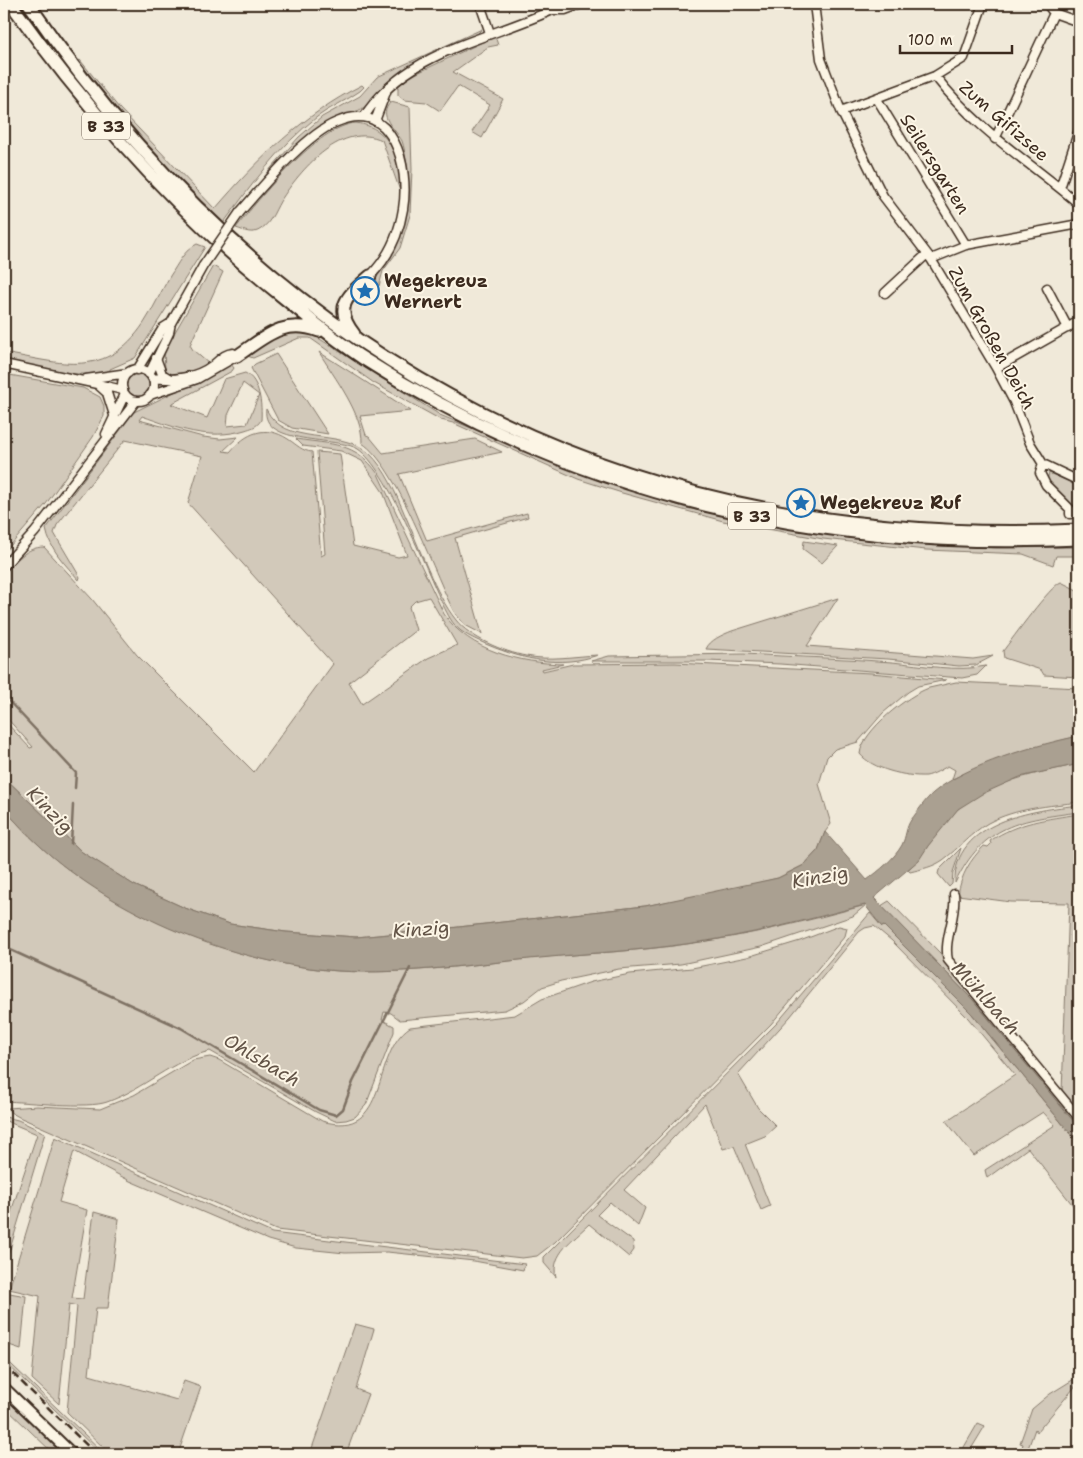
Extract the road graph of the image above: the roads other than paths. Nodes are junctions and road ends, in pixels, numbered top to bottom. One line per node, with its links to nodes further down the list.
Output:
1 (11, 4): 32 (highway, B 33)
2 (29, 4): 33 (highway, B 33)
3 (480, 4): 12 (street)
4 (565, 4): 9 (street)
5 (581, 4): 9 (street)
6 (814, 4): 16 (street, Zum Großen Deich)
7 (982, 4): 13 (street)
8 (1047, 4): 10 (street)
9 (555, 10): 12 (street)
10 (1054, 13): 11 (street); 20 (street)
11 (1079, 22)
12 (490, 33): 14 (street)
13 (935, 76): 15 (street); 20 (street, Zum Gifizsee)
14 (386, 91): 17 (street); 18 (street)
15 (877, 99): 16 (street); 24 (street, Seilersgarten)
16 (841, 111): 25 (street, Zum Großen Deich)
17 (364, 118): 18 (street); 30 (street, bridge)
18 (375, 121): 26 (street)
19 (1079, 130): 21 (street)
20 (995, 138): 21 (street, Zum Gifizsee)
21 (1060, 188): 22 (street, Zum Gifizsee)
22 (1079, 204)
23 (1079, 224): 24 (street)
24 (966, 245): 25 (street)
25 (929, 256): 28 (street, Zum Großen Deich); 37 (street, Zum Großen Deich)
26 (370, 276): 33 (highway)
27 (1047, 288): 31 (street)
28 (885, 293)
29 (1079, 321): 31 (street)
30 (171, 323): 35 (street); 38 (street)
31 (1068, 328): 37 (street)
32 (328, 334): 34 (highway, B 33); 53 (highway, B 33)
33 (359, 342): 52 (highway, B 33)
34 (237, 356): 41 (street); 45 (street)
35 (156, 358): 40 (street); 41 (street)
36 (4, 364): 42 (street)
37 (996, 368): 49 (street, Zum Großen Deich)
38 (137, 370): 39 (street); 40 (street)
39 (128, 374): 42 (street); 44 (street)
40 (151, 376): 41 (street); 45 (street)
41 (172, 379)
42 (79, 380): 43 (street)
43 (97, 384): 44 (street); 47 (street)
44 (124, 392): 46 (street); 47 (street)
45 (150, 395): 46 (street)
46 (136, 401): 48 (street)
47 (114, 414): 48 (street)
48 (104, 441): 54 (street)
49 (1043, 464): 50 (street); 51 (street, Zum Großen Deich)
50 (1079, 481)
51 (1070, 514)
52 (1079, 530)
53 (1079, 539)
54 (4, 566)
55 (954, 894): 56 (street)
56 (1079, 1118)
57 (4, 1388): 58 (main road)
58 (72, 1454)

